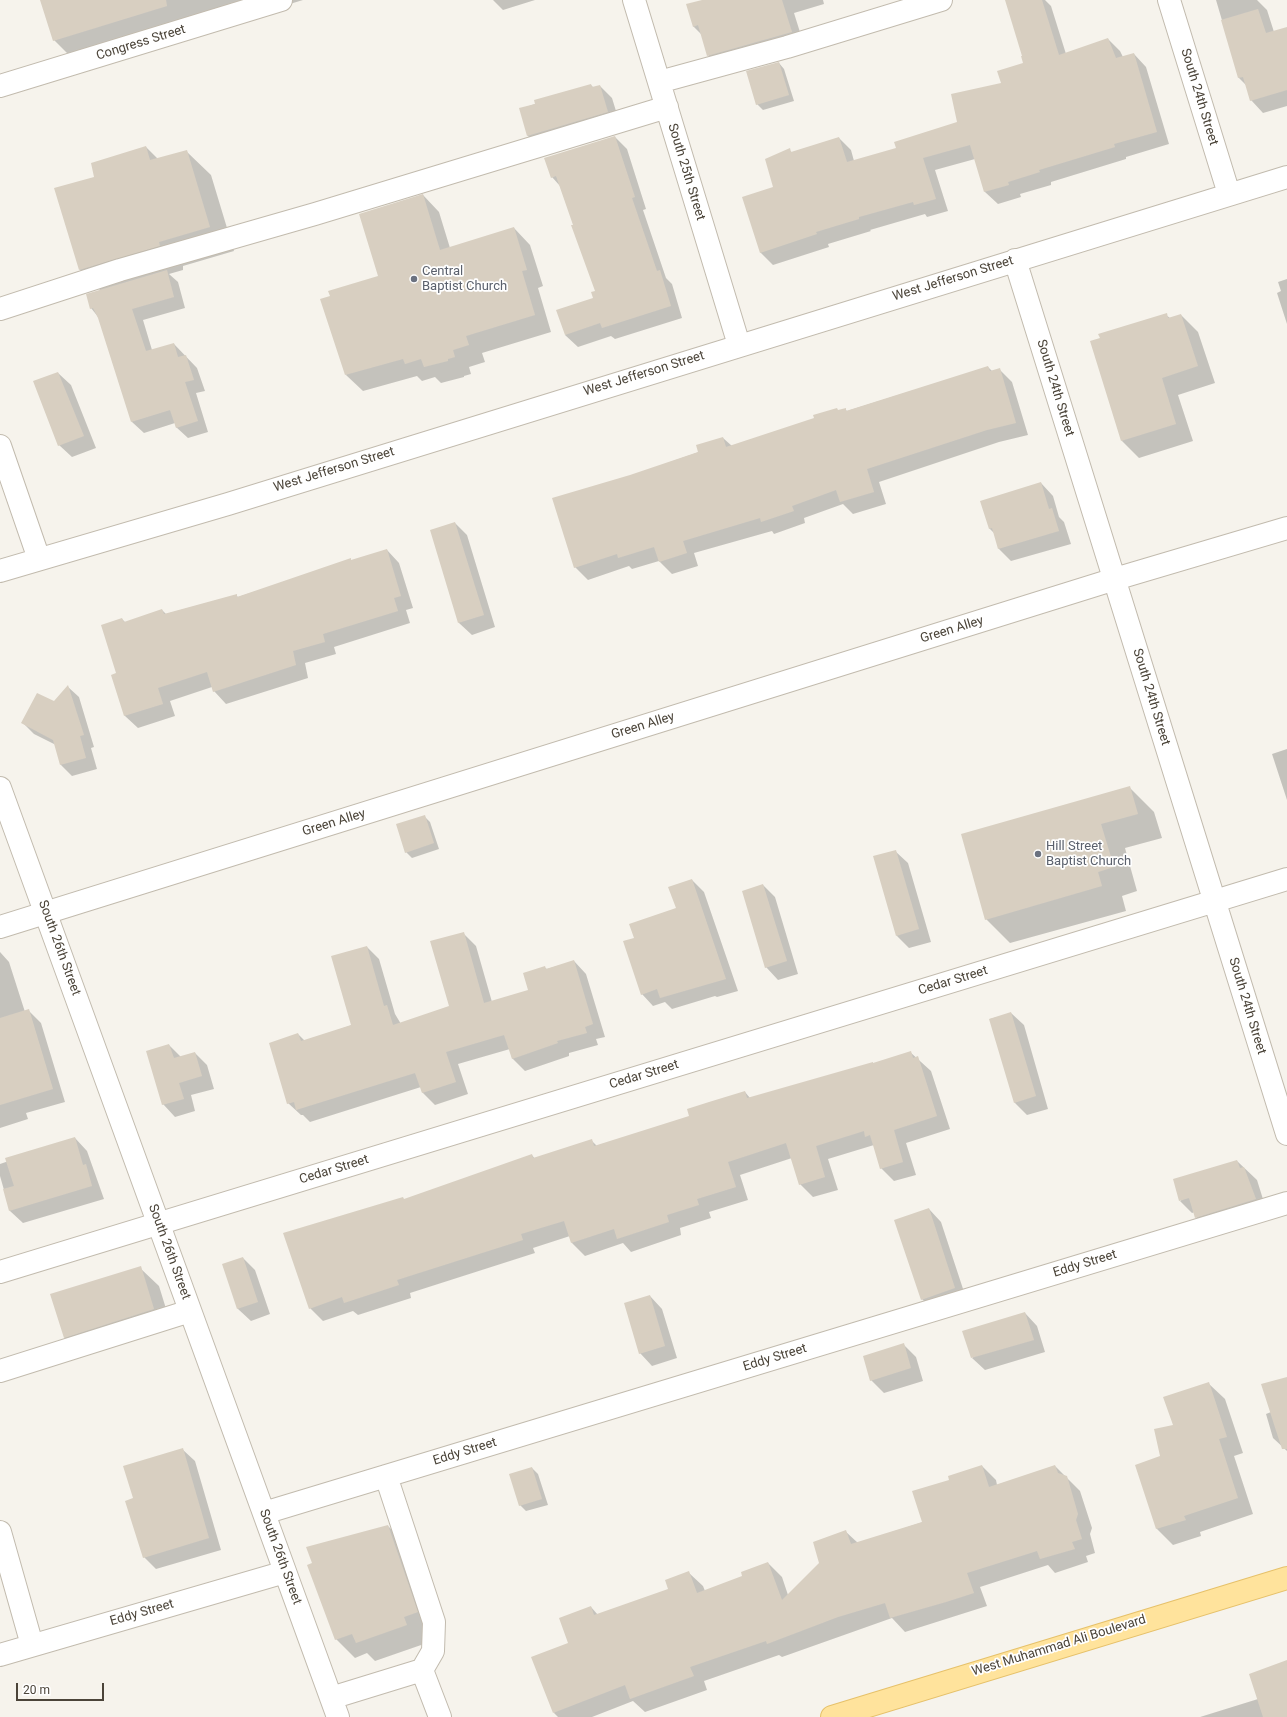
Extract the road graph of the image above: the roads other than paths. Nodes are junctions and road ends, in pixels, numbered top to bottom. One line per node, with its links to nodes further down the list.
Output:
1 (281, 0): 6 (street, Congress Street)
2 (634, 0): 5 (street, South 25th Street)
3 (941, 0): 5 (street)
4 (1169, 0): 9 (street, South 24th Street)
5 (659, 82): 7 (street, South 25th Street)
6 (0, 86)
7 (667, 108): 11 (street); 12 (street, South 25th Street)
8 (1287, 177): 9 (street, West Jefferson Street)
9 (1229, 194): 10 (street, West Jefferson Street)
10 (1015, 260): 12 (street, West Jefferson Street); 17 (street, South 24th Street)
11 (0, 309)
12 (739, 344): 15 (street, West Jefferson Street)
13 (0, 446): 15 (street)
14 (1287, 528): 17 (street, Green Alley)
15 (39, 559): 16 (street, West Jefferson Street)
16 (0, 571)
17 (1115, 579): 20 (street, South 24th Street); 21 (street, Green Alley)
18 (0, 788): 21 (street, South 26th Street)
19 (1287, 879): 20 (street, Cedar Street)
20 (1214, 901): 23 (street, South 24th Street); 25 (street, Cedar Street)
21 (46, 913): 22 (street, Green Alley); 25 (street, South 26th Street)
22 (0, 927)
23 (1287, 1134)
24 (1287, 1203): 29 (street, Eddy Street)
25 (158, 1224): 26 (street, Cedar Street); 27 (street, South 26th Street)
26 (0, 1272)
27 (190, 1311): 28 (street); 30 (street, South 26th Street)
28 (0, 1371)
29 (386, 1476): 30 (street, Eddy Street); 36 (street)
30 (264, 1513): 32 (street, South 26th Street)
31 (0, 1532): 34 (street)
32 (285, 1572): 34 (street, Eddy Street); 37 (street, South 26th Street)
33 (1287, 1578): 39 (main road, West Muhammad Ali Boulevard)
34 (32, 1645): 35 (street, Eddy Street)
35 (0, 1655)
36 (422, 1670): 37 (street); 38 (street)
37 (334, 1707)
38 (440, 1717)
39 (832, 1717)

